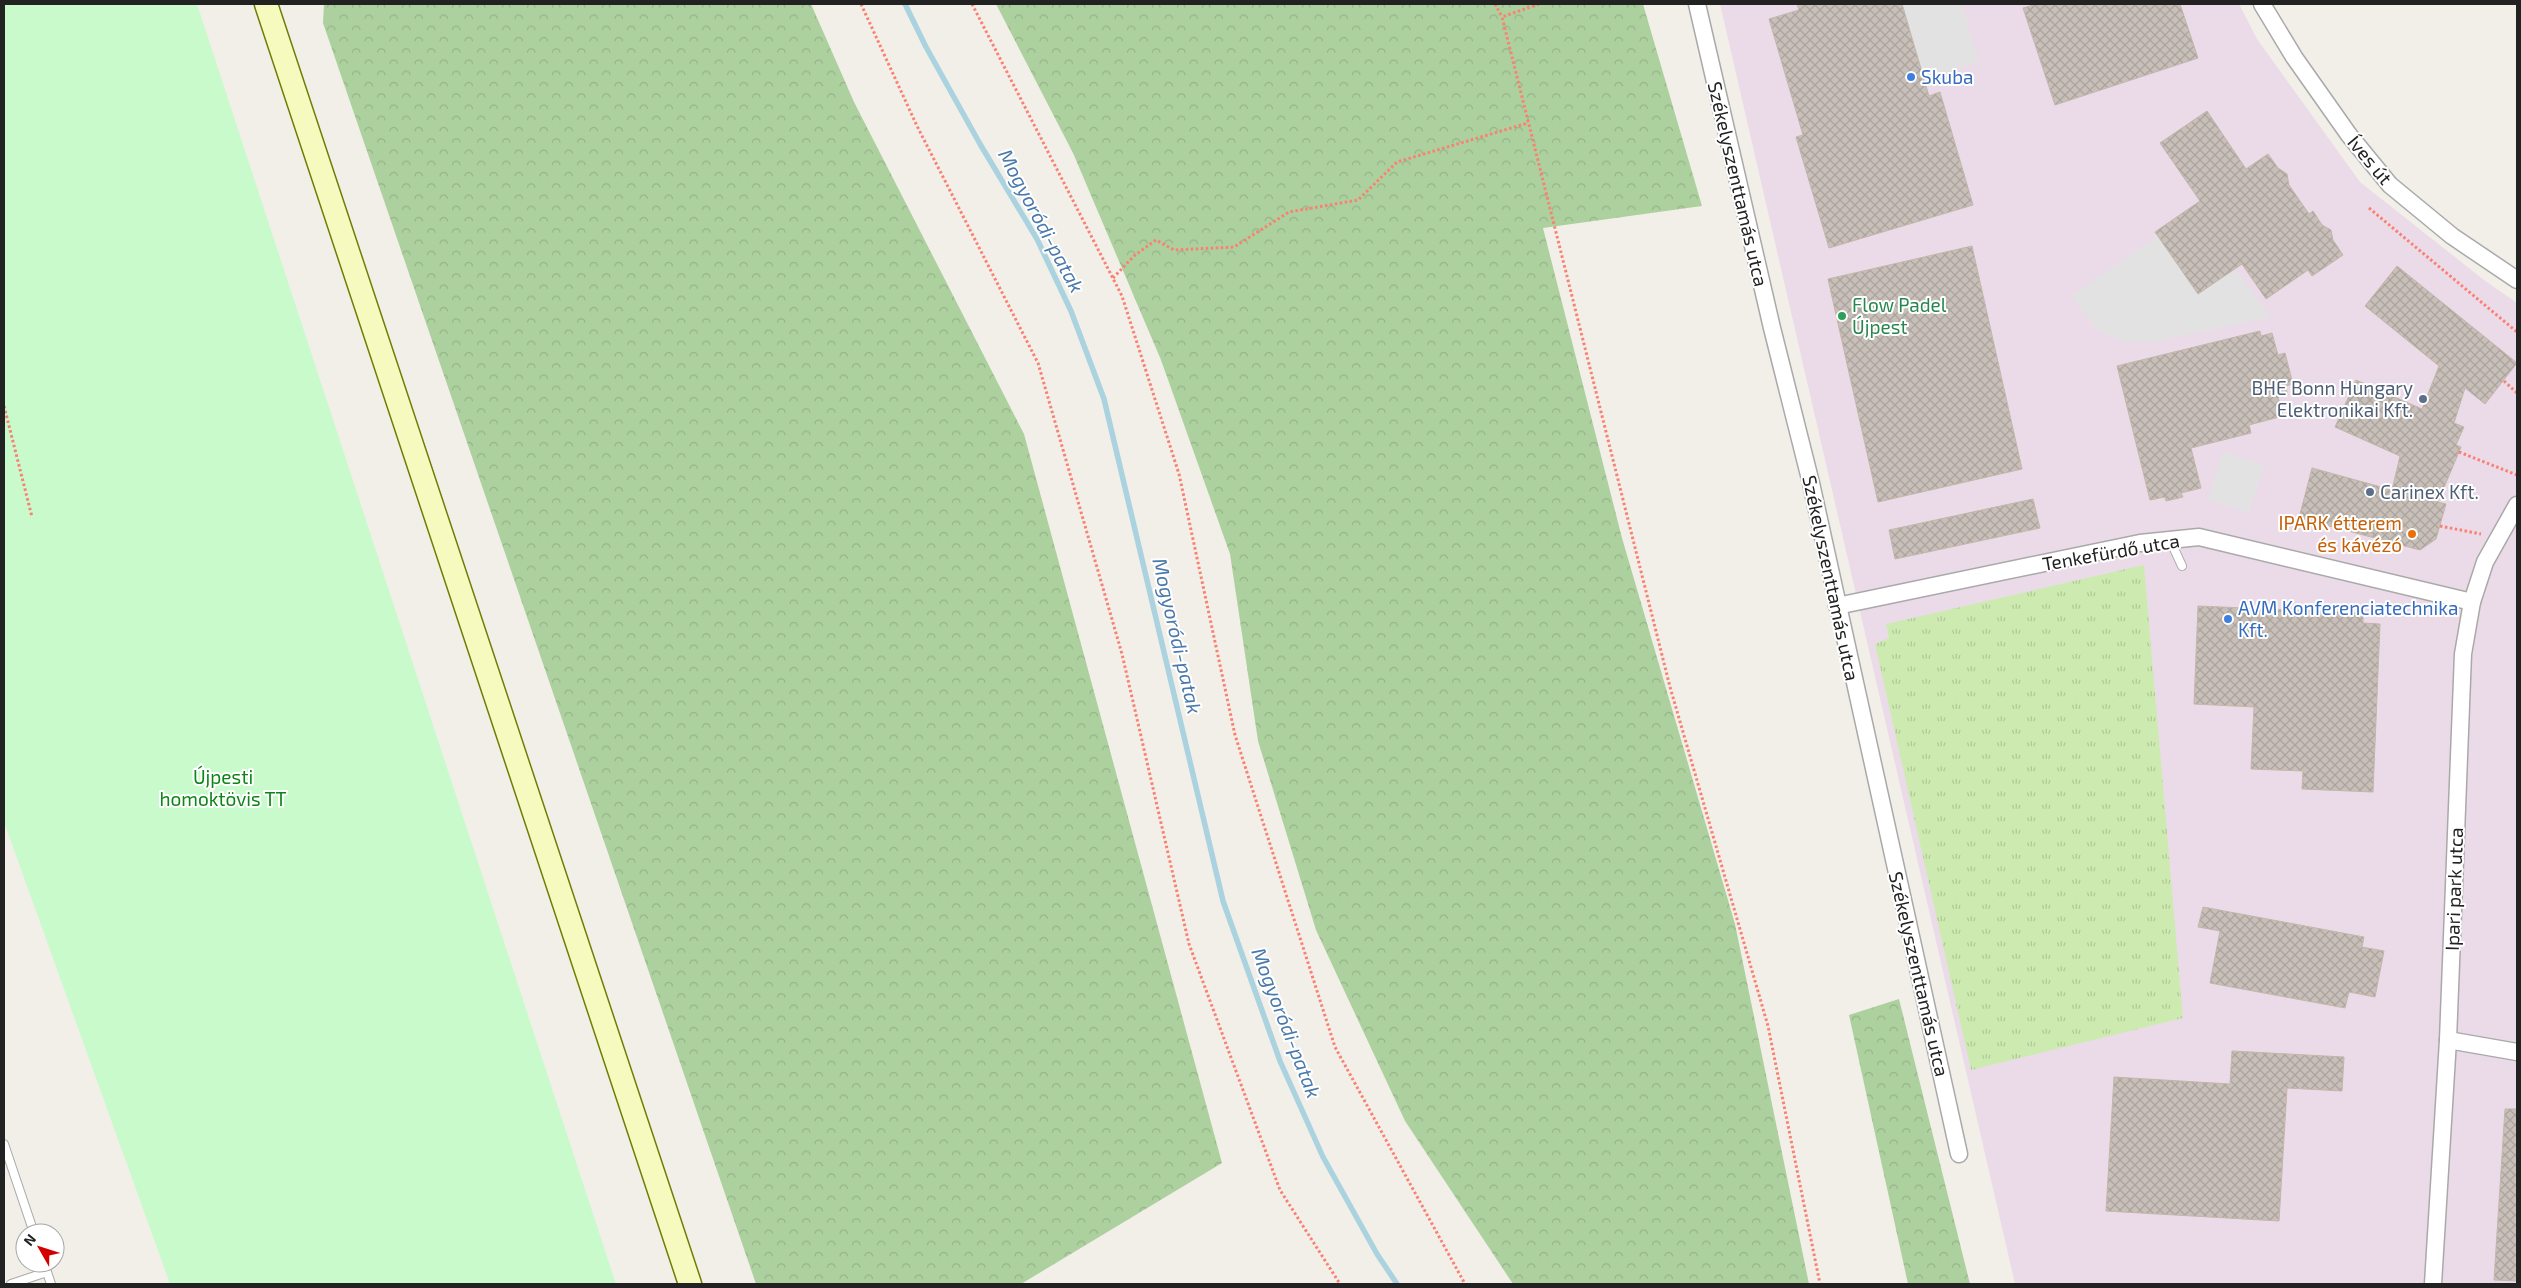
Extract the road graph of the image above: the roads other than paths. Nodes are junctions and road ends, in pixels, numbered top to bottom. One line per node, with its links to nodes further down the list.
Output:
1 (266, 4): 17 (main road)
2 (1697, 4): 9 (street, Székelyszenttamás utca)
3 (2262, 4): 4 (street, Íves út)
4 (2517, 280)
5 (2517, 505): 8 (street, Ipari park utca)
6 (2170, 540): 7 (lane); 8 (street, Tenkefürdő utca); 9 (street, Tenkefürdő utca)
7 (2182, 566)
8 (2472, 602): 10 (street, Ipari park utca)
9 (1837, 606): 13 (street, Székelyszenttamás utca)
10 (2448, 1040): 11 (street); 18 (street, Ipari park utca)
11 (2517, 1052)
12 (4, 1144): 14 (lane)
13 (1959, 1154)
14 (31, 1223)
15 (44, 1273): 16 (lane)
16 (11, 1284)
17 (690, 1284)
18 (2433, 1284)

